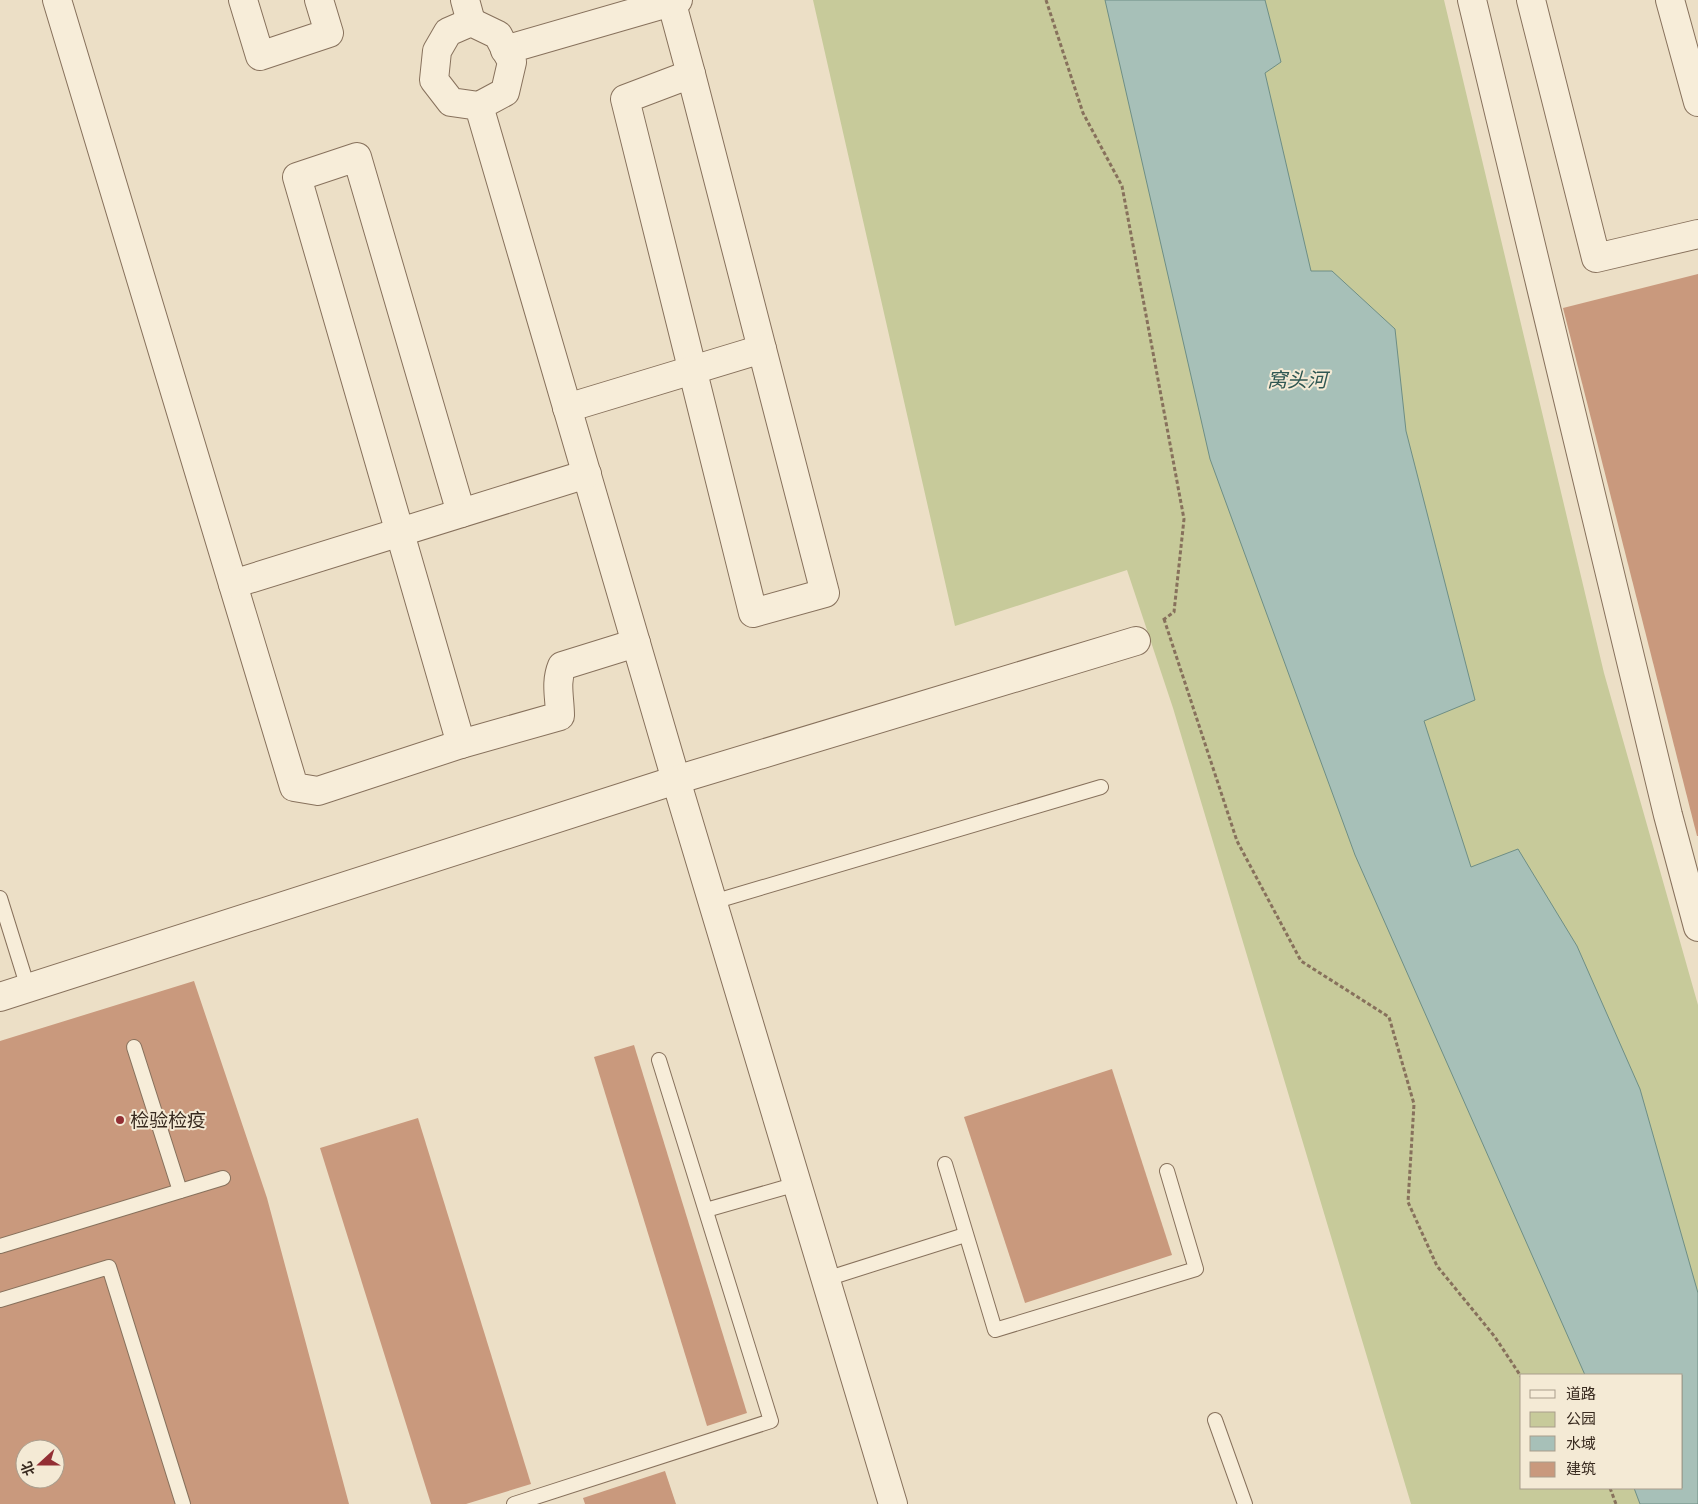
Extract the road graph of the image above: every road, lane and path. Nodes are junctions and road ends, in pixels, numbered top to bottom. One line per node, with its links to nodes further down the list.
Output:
1 (57, 0): 21 (street)
2 (242, 0): 3 (street)
3 (319, 0)
4 (1046, 0): 22 (path)
5 (1472, 0): 30 (street)
6 (1531, 0): 14 (street)
7 (1670, 0): 12 (street)
8 (674, 1): 10 (street); 11 (street)
9 (468, 11): 10 (street); 13 (street)
10 (505, 50): 13 (street)
11 (691, 74): 15 (street); 16 (street)
12 (1698, 102)
13 (479, 106): 17 (street)
14 (1698, 234)
15 (762, 349): 16 (street); 16 (street)
16 (692, 370): 17 (street)
17 (567, 408): 18 (street)
18 (587, 474): 19 (street); 24 (street)
19 (461, 513): 20 (street); 20 (street)
20 (400, 532): 21 (street); 25 (street)
21 (233, 584): 25 (street)
22 (1164, 619): 23 (path); 45 (path)
23 (1136, 641): 26 (street)
24 (636, 643): 25 (street); 26 (street)
25 (461, 744)
26 (676, 780): 29 (street); 31 (street)
27 (1101, 787): 29 (lane)
28 (0, 898): 31 (lane)
29 (713, 902): 38 (street)
30 (1698, 927)
31 (28, 988): 32 (street)
32 (0, 997)
33 (134, 1047): 39 (lane)
34 (659, 1060): 40 (lane)
35 (945, 1164): 41 (lane)
36 (1167, 1171): 41 (lane)
37 (223, 1178): 39 (lane)
38 (797, 1184): 40 (lane); 43 (street)
39 (180, 1191): 42 (lane)
40 (706, 1210): 49 (lane)
41 (966, 1236): 43 (lane)
42 (0, 1246)
43 (826, 1279): 50 (street)
44 (0, 1300): 48 (lane)
45 (1520, 1375)
46 (1216, 1420): 51 (lane)
47 (1610, 1489): 52 (path)
48 (183, 1504)
49 (514, 1504)
50 (893, 1504)
51 (1245, 1504)
52 (1616, 1504)

